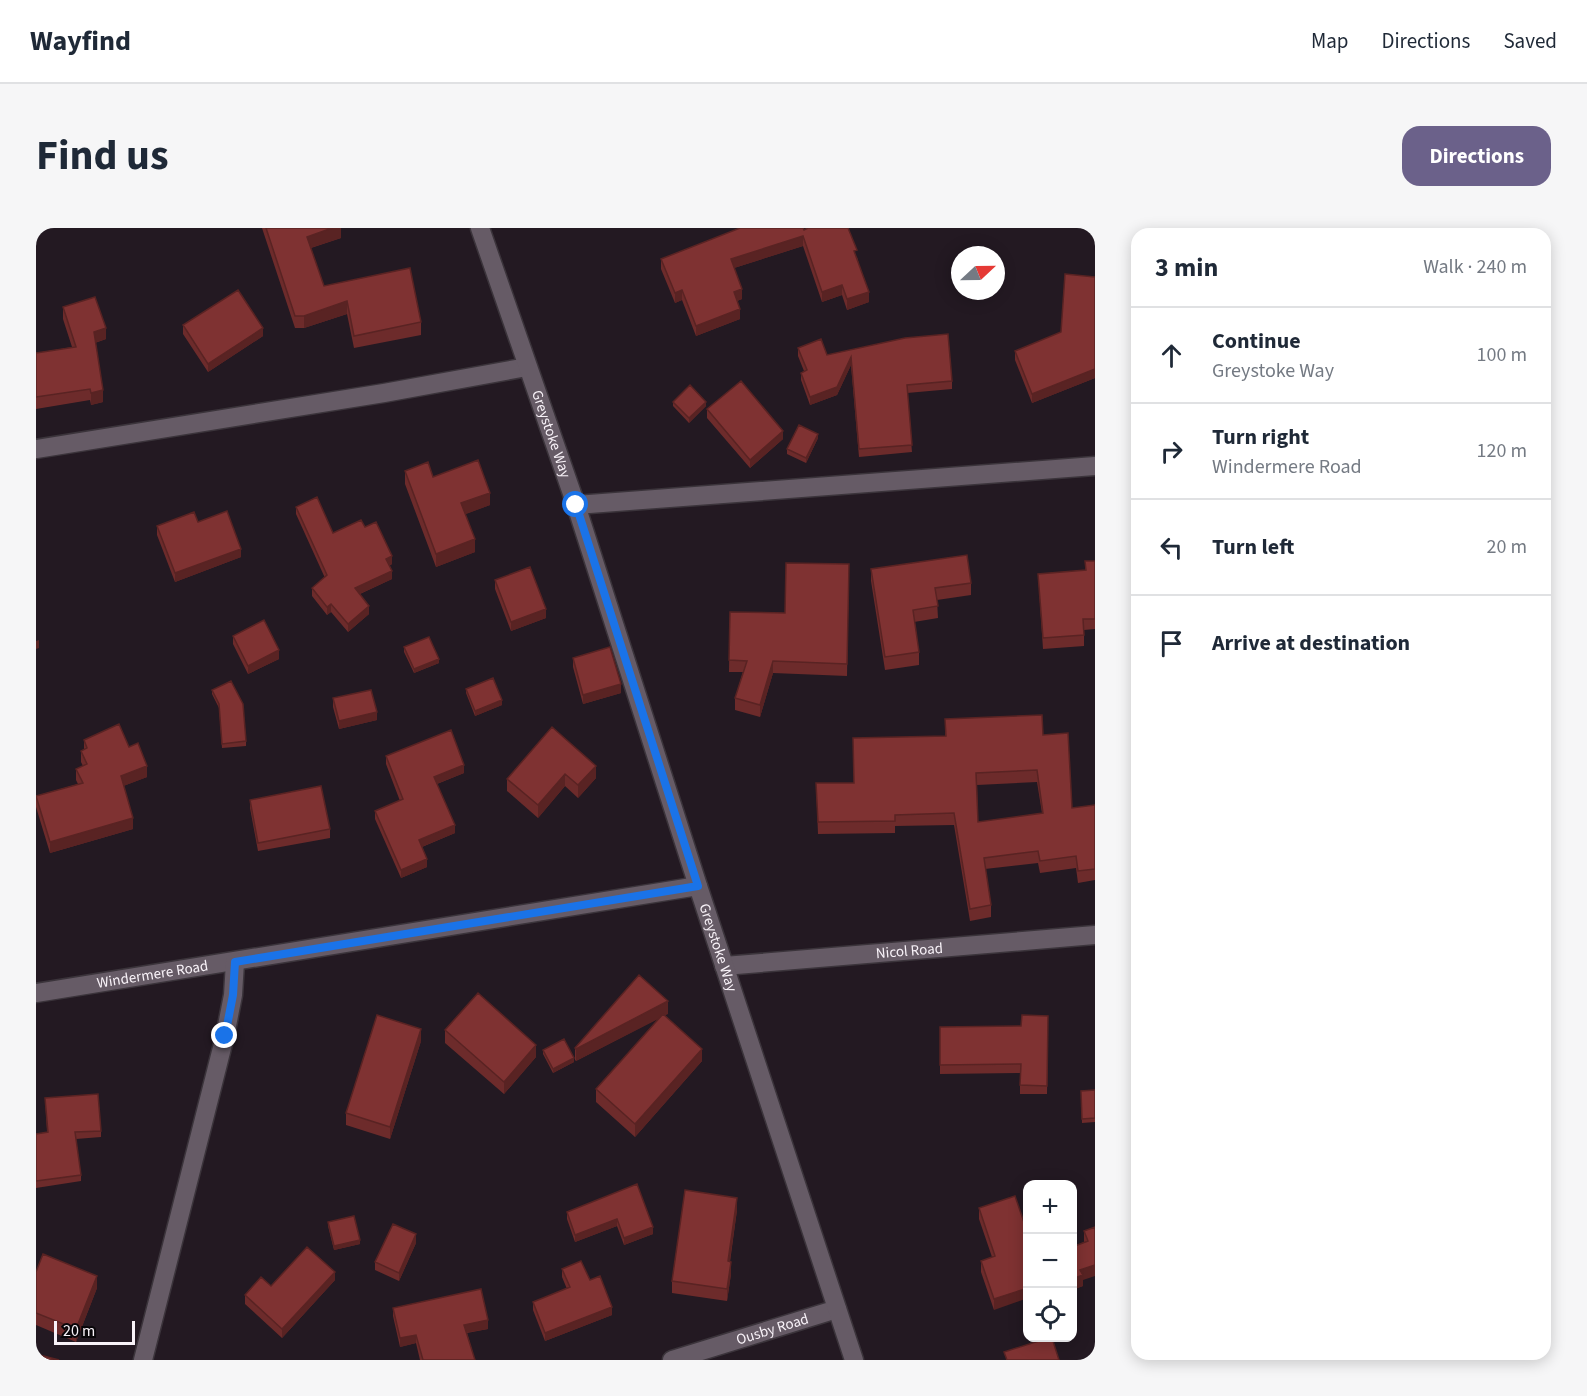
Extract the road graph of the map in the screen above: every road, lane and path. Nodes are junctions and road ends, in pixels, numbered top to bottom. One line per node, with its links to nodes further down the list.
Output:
1 (480, 228): 2 (street, Greystoke Way)
2 (527, 367): 3 (street); 5 (street, Greystoke Way)
3 (36, 449)
4 (1095, 466): 5 (street)
5 (576, 505): 6 (street, Greystoke Way)
6 (698, 886): 8 (street, Windermere Road); 9 (street, Greystoke Way)
7 (1095, 935): 9 (street, Nicol Road)
8 (235, 962): 10 (street, Windermere Road); 12 (street)
9 (724, 966): 11 (street, Greystoke Way)
10 (36, 993)
11 (837, 1309): 13 (street, Ousby Road); 14 (street, Greystoke Way)
12 (143, 1360)
13 (672, 1360)
14 (854, 1360)

